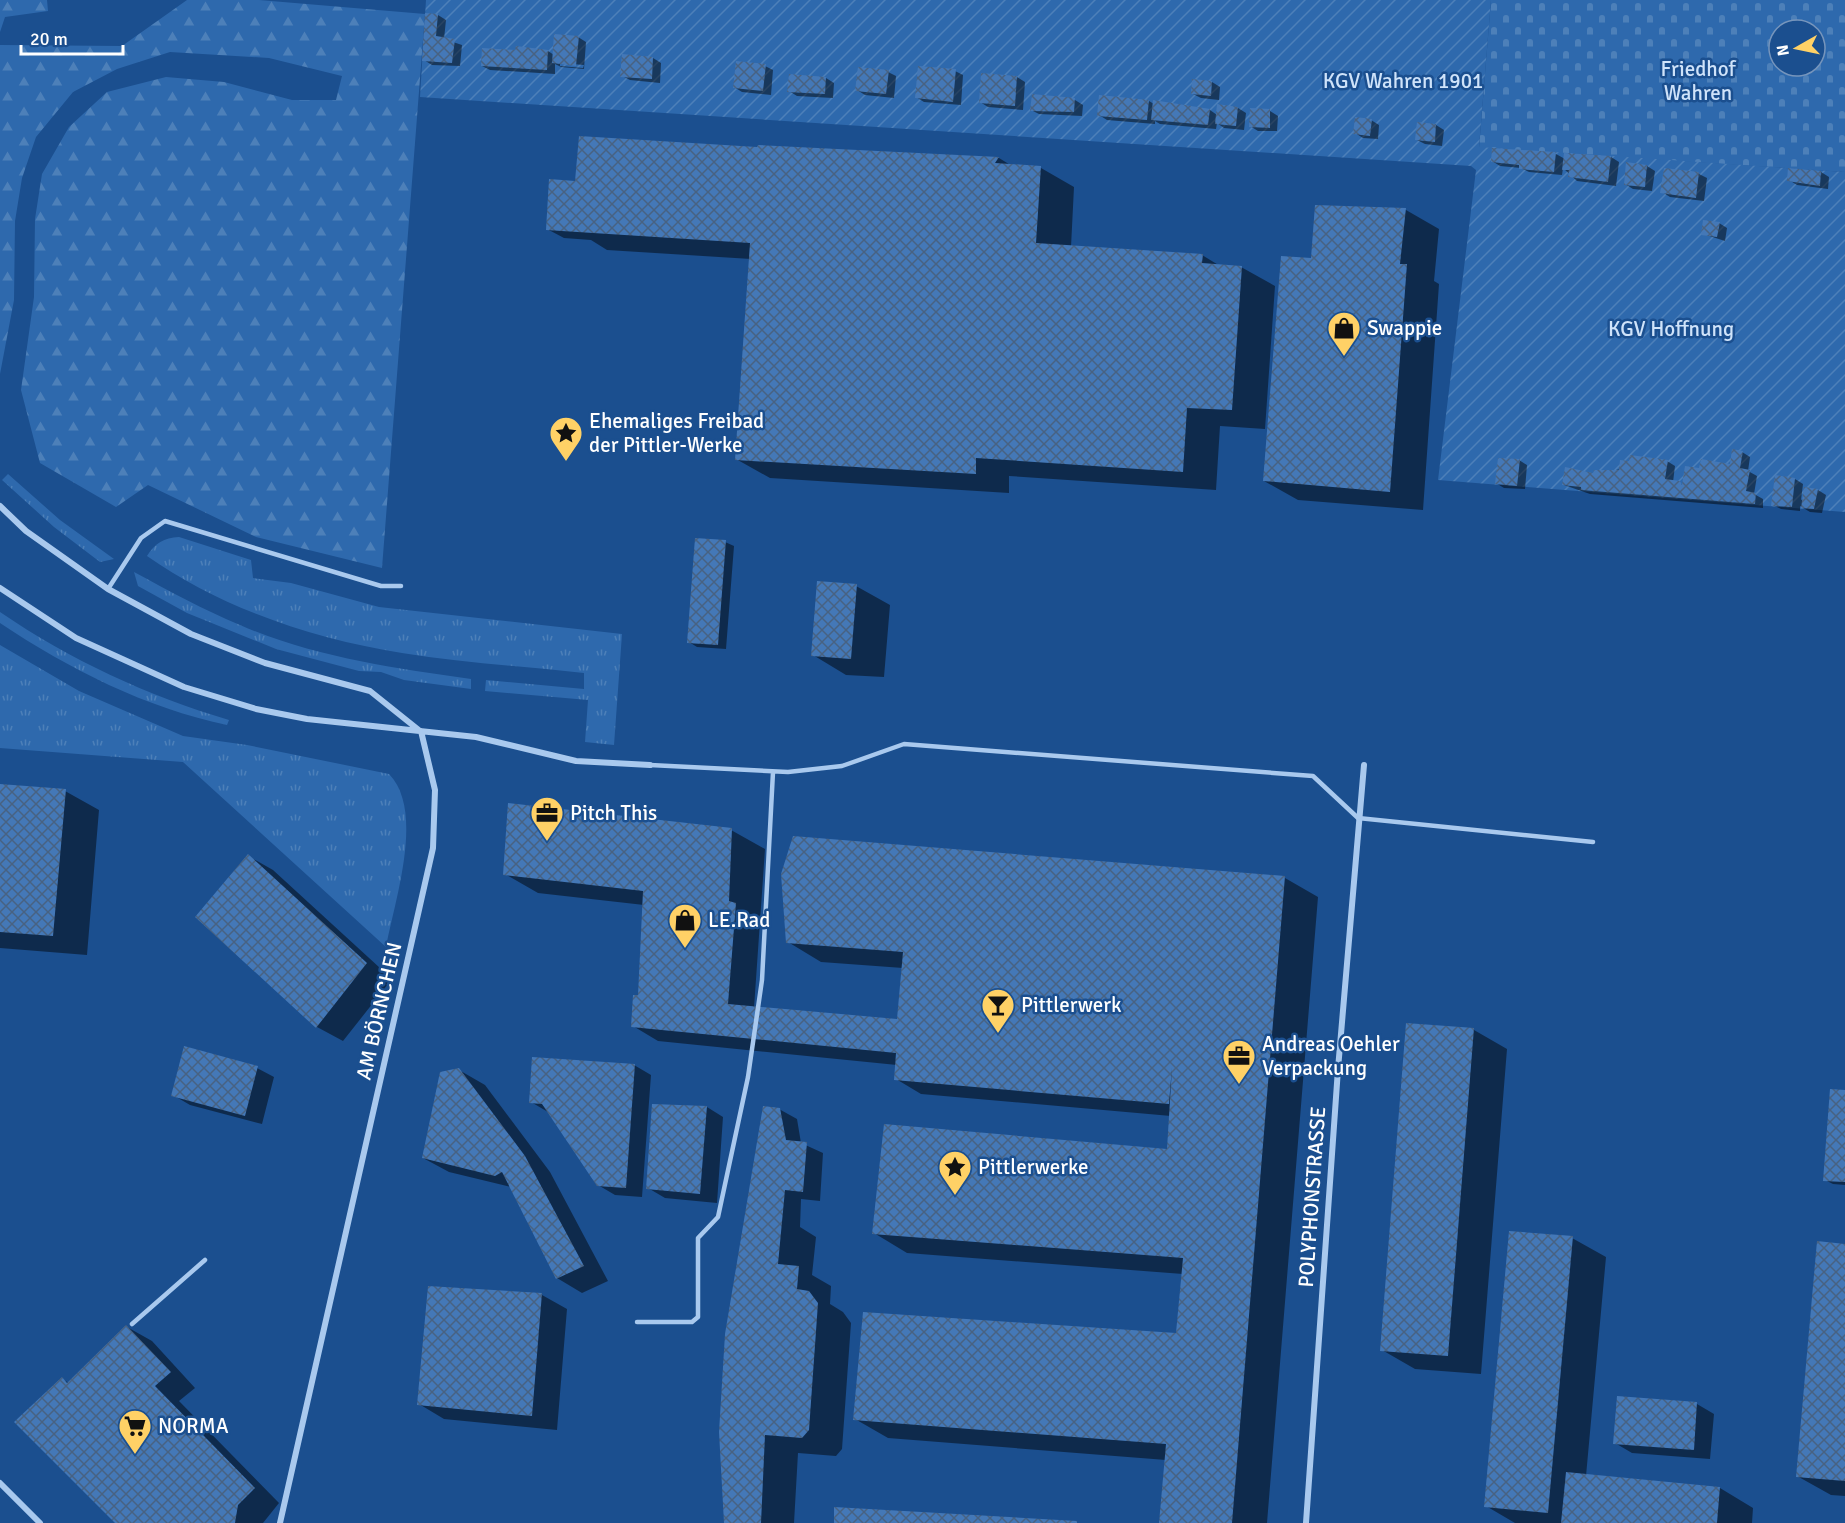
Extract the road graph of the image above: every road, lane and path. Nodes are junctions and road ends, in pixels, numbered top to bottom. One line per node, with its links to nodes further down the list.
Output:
1 (0, 506): 4 (street)
2 (401, 586): 4 (lane)
3 (0, 588): 5 (street)
4 (108, 590): 5 (street)
5 (421, 731): 6 (street); 16 (street, AM BÖRNCHEN)
6 (650, 765): 8 (lane)
7 (1364, 765): 9 (street, POLYPHONSTRASSE)
8 (773, 772): 9 (lane); 12 (lane)
9 (1358, 818): 10 (lane); 17 (street, POLYPHONSTRASSE)
10 (1593, 842)
11 (205, 1260): 13 (lane)
12 (637, 1322)
13 (132, 1324)
14 (0, 1483): 15 (street)
15 (40, 1523)
16 (280, 1523)
17 (1306, 1523)

